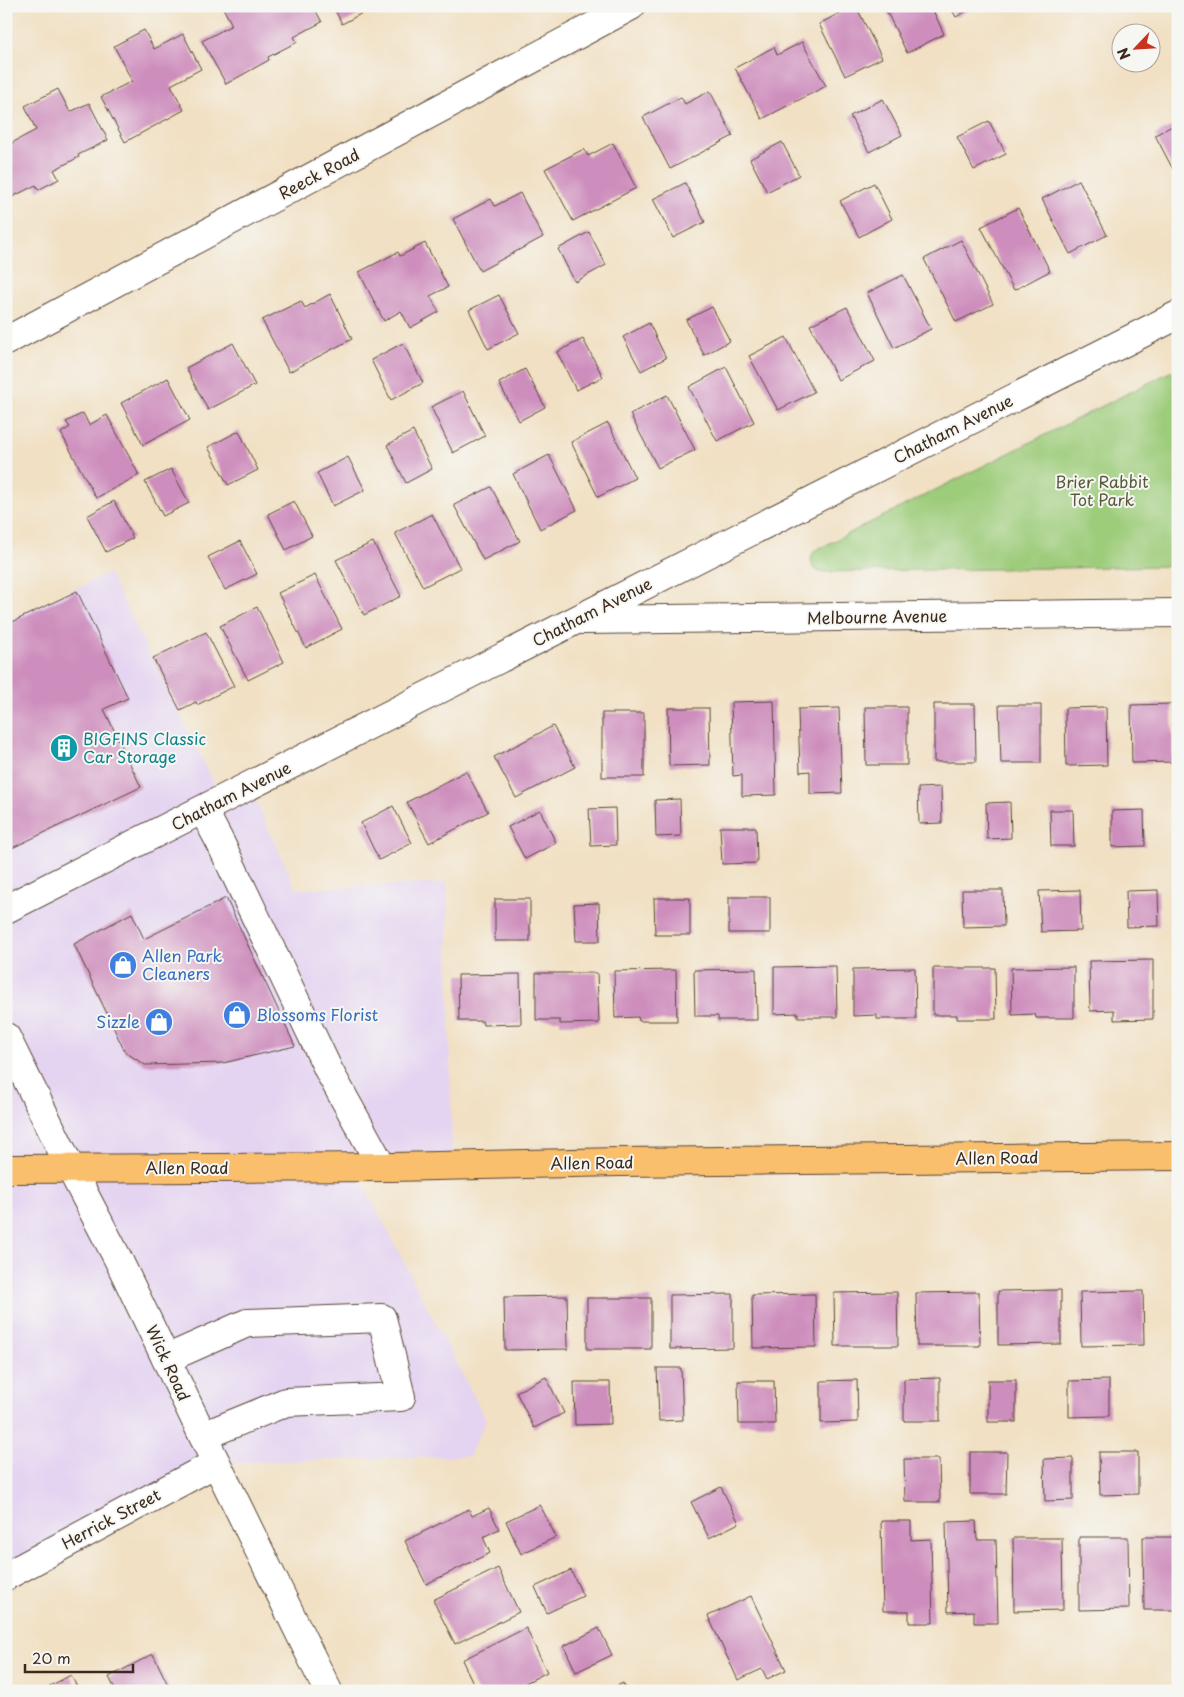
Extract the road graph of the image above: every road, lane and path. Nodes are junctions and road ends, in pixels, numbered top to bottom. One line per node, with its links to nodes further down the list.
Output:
1 (631, 6): 3 (street, Reeck Road)
2 (1178, 315): 5 (street, Chatham Avenue)
3 (6, 341)
4 (1178, 613): 5 (street, Melbourne Avenue)
5 (576, 620): 6 (street, Chatham Avenue)
6 (203, 810): 7 (street, Chatham Avenue); 10 (street)
7 (6, 909)
8 (6, 1037): 12 (street, Wick Road)
9 (1178, 1156): 10 (main road, Allen Road)
10 (382, 1167): 12 (main road, Allen Road)
11 (6, 1169): 12 (main road, Allen Road)
12 (71, 1169): 13 (street, Wick Road)
13 (166, 1359): 14 (street, Wick Road); 14 (street)
14 (202, 1436): 15 (street, Wick Road)
15 (216, 1463): 16 (street, Herrick Street); 17 (street, Wick Road)
16 (6, 1576)
17 (328, 1691)

